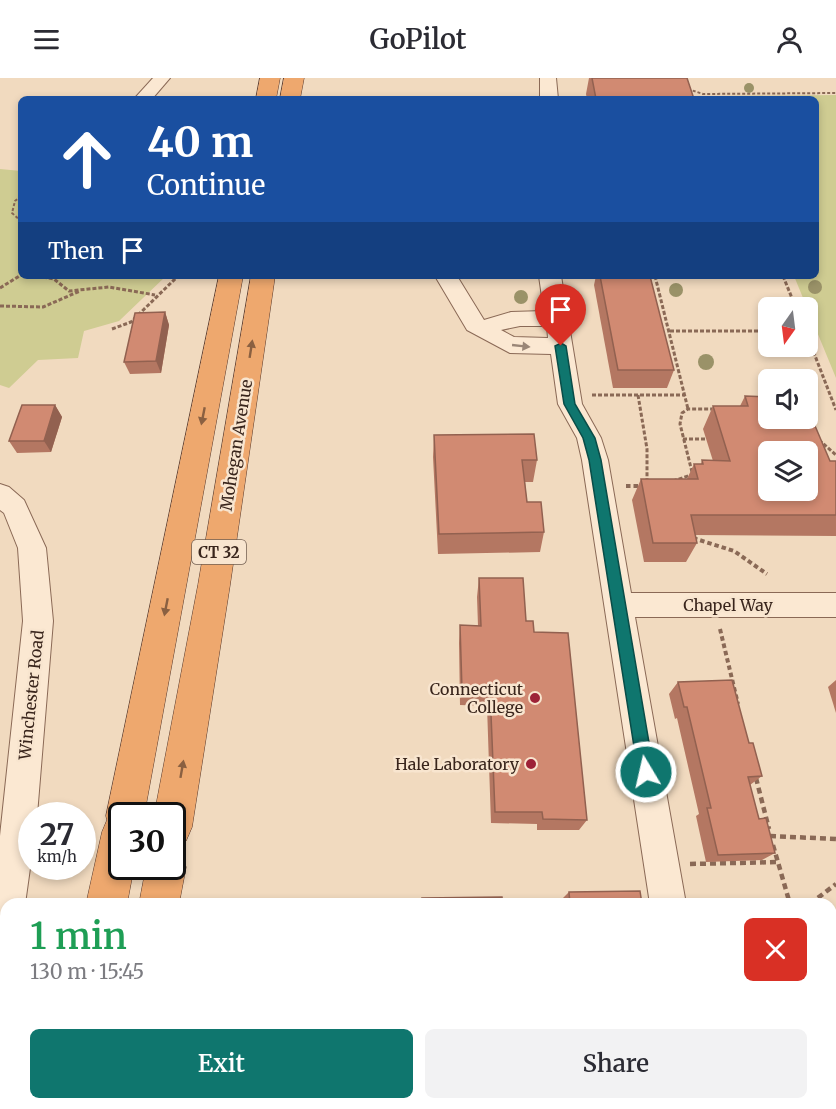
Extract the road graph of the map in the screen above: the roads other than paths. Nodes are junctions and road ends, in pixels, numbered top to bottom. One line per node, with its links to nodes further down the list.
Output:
1 (162, 78): 5 (street)
2 (270, 78): 6 (highway)
3 (294, 78): 7 (highway)
4 (548, 78): 8 (street)
5 (146, 96)
6 (267, 96)
7 (291, 96)
8 (549, 96)
9 (230, 279): 19 (highway, CT 32, one-way to 19)
10 (263, 279): 20 (highway, Mohegan Avenue / CT 32, one-way to 10)
11 (448, 279): 14 (street)
12 (550, 279): 13 (street)
13 (557, 318): 14 (street); 15 (street)
14 (486, 329): 15 (street, one-way to 15)
15 (561, 346): 17 (street)
16 (0, 494): 23 (street, Winchester Road)
17 (619, 605): 18 (street, Chapel Way); 26 (street)
18 (836, 605)
19 (128, 802)
20 (176, 802)
21 (111, 880): 24 (highway)
22 (164, 880): 25 (highway)
23 (8, 898)
24 (107, 898)
25 (160, 898)
26 (667, 898)

